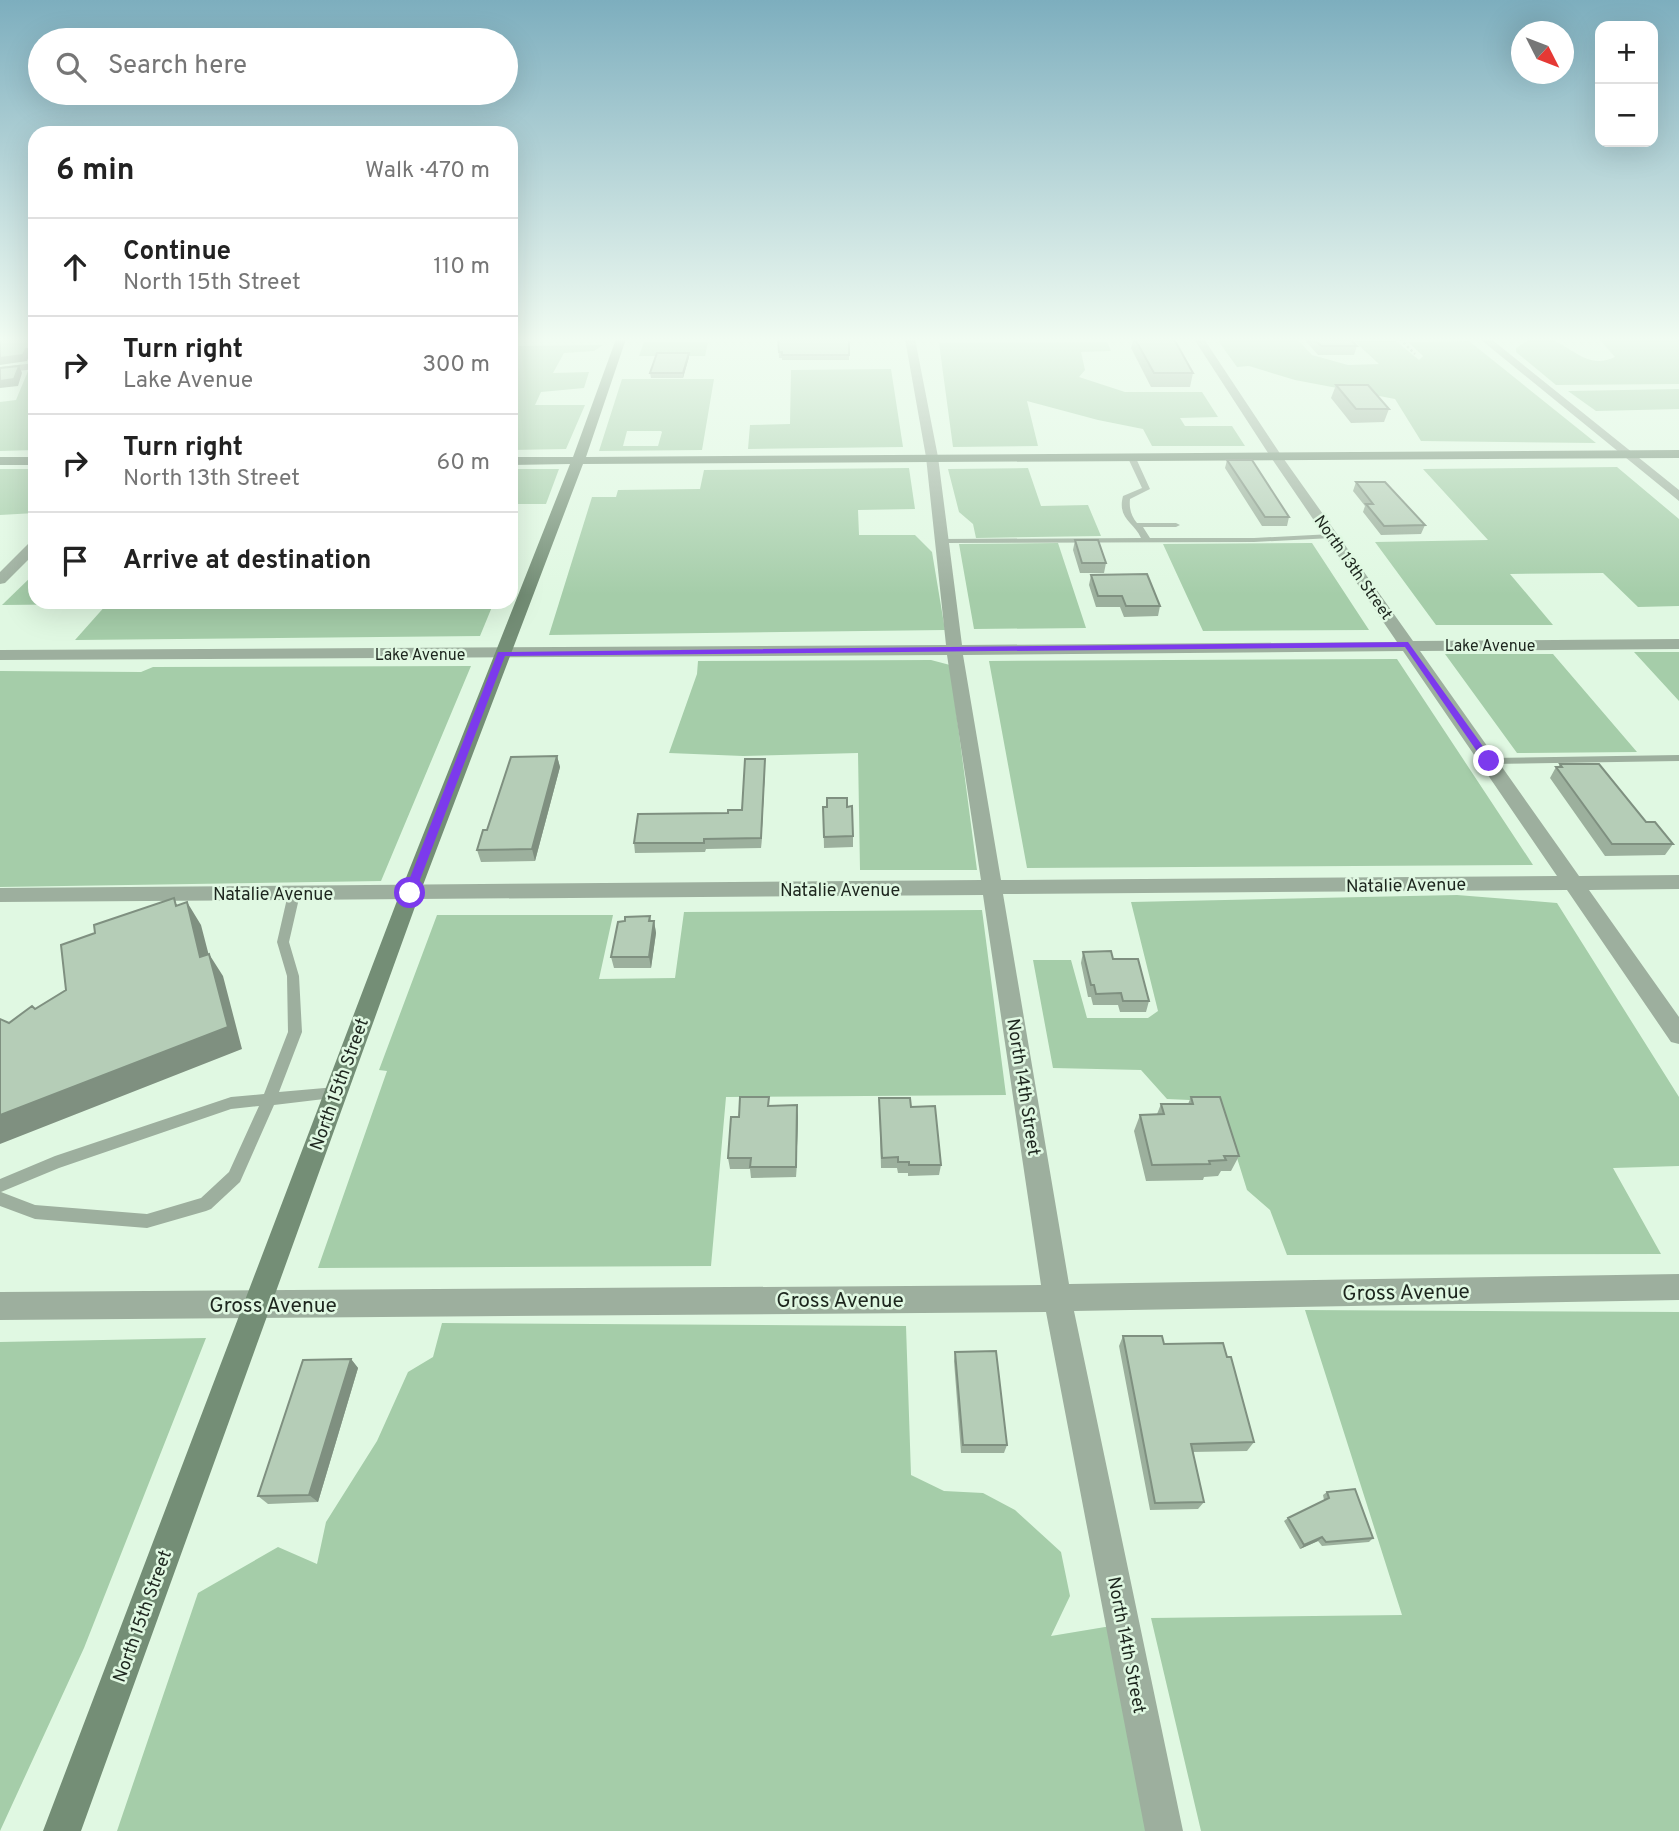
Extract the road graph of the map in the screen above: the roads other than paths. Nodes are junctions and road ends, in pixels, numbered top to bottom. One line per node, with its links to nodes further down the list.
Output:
1 (591, 424): 13 (street, North 15th Street)
2 (926, 424): 9 (street, North 14th Street)
3 (1255, 424): 8 (street, North 13th Street)
4 (1590, 424): 5 (street)
5 (1626, 454): 6 (street); 8 (street); 14 (street)
6 (1679, 454)
7 (1131, 456): 8 (street); 9 (street); 15 (lane)
8 (1276, 456): 17 (street, North 13th Street)
9 (932, 457): 13 (street); 19 (street, North 14th Street)
10 (0, 461): 11 (street)
11 (28, 461)
12 (518, 461): 13 (street)
13 (578, 461): 25 (street, North 15th Street)
14 (1679, 497)
15 (1134, 525): 16 (lane); 18 (lane)
16 (1175, 525)
17 (1332, 536): 18 (lane); 23 (street, North 13th Street)
18 (1146, 539): 19 (lane)
19 (942, 541): 24 (street, North 14th Street)
20 (28, 552): 21 (street)
21 (0, 580)
22 (1679, 644): 23 (street, Lake Avenue)
23 (1408, 645): 24 (street, Lake Avenue); 28 (street, North 13th Street)
24 (954, 649): 25 (street, Lake Avenue); 31 (street, North 14th Street)
25 (502, 654): 26 (street, Lake Avenue); 32 (street, North 15th Street)
26 (0, 655)
27 (1679, 758): 28 (lane)
28 (1489, 761): 30 (street, North 13th Street)
29 (1679, 882): 30 (street, Natalie Avenue)
30 (1574, 883): 31 (street, Natalie Avenue); 35 (street, North 13th Street)
31 (993, 888): 32 (street, Natalie Avenue); 41 (street, North 14th Street)
32 (410, 893): 33 (street, Natalie Avenue); 36 (street, North 15th Street)
33 (293, 894): 34 (street, Natalie Avenue); 37 (lane)
34 (0, 895)
35 (1679, 1035)
36 (336, 1093): 37 (lane); 42 (street, North 15th Street)
37 (269, 1099): 38 (lane); 39 (lane)
38 (0, 1186)
39 (0, 1199)
40 (1679, 1287): 41 (street, Gross Avenue)
41 (1057, 1298): 42 (street, Gross Avenue); 45 (street, North 14th Street)
42 (257, 1305): 43 (street, Gross Avenue); 44 (street, North 15th Street)
43 (0, 1306)
44 (62, 1831)
45 (1164, 1831)

